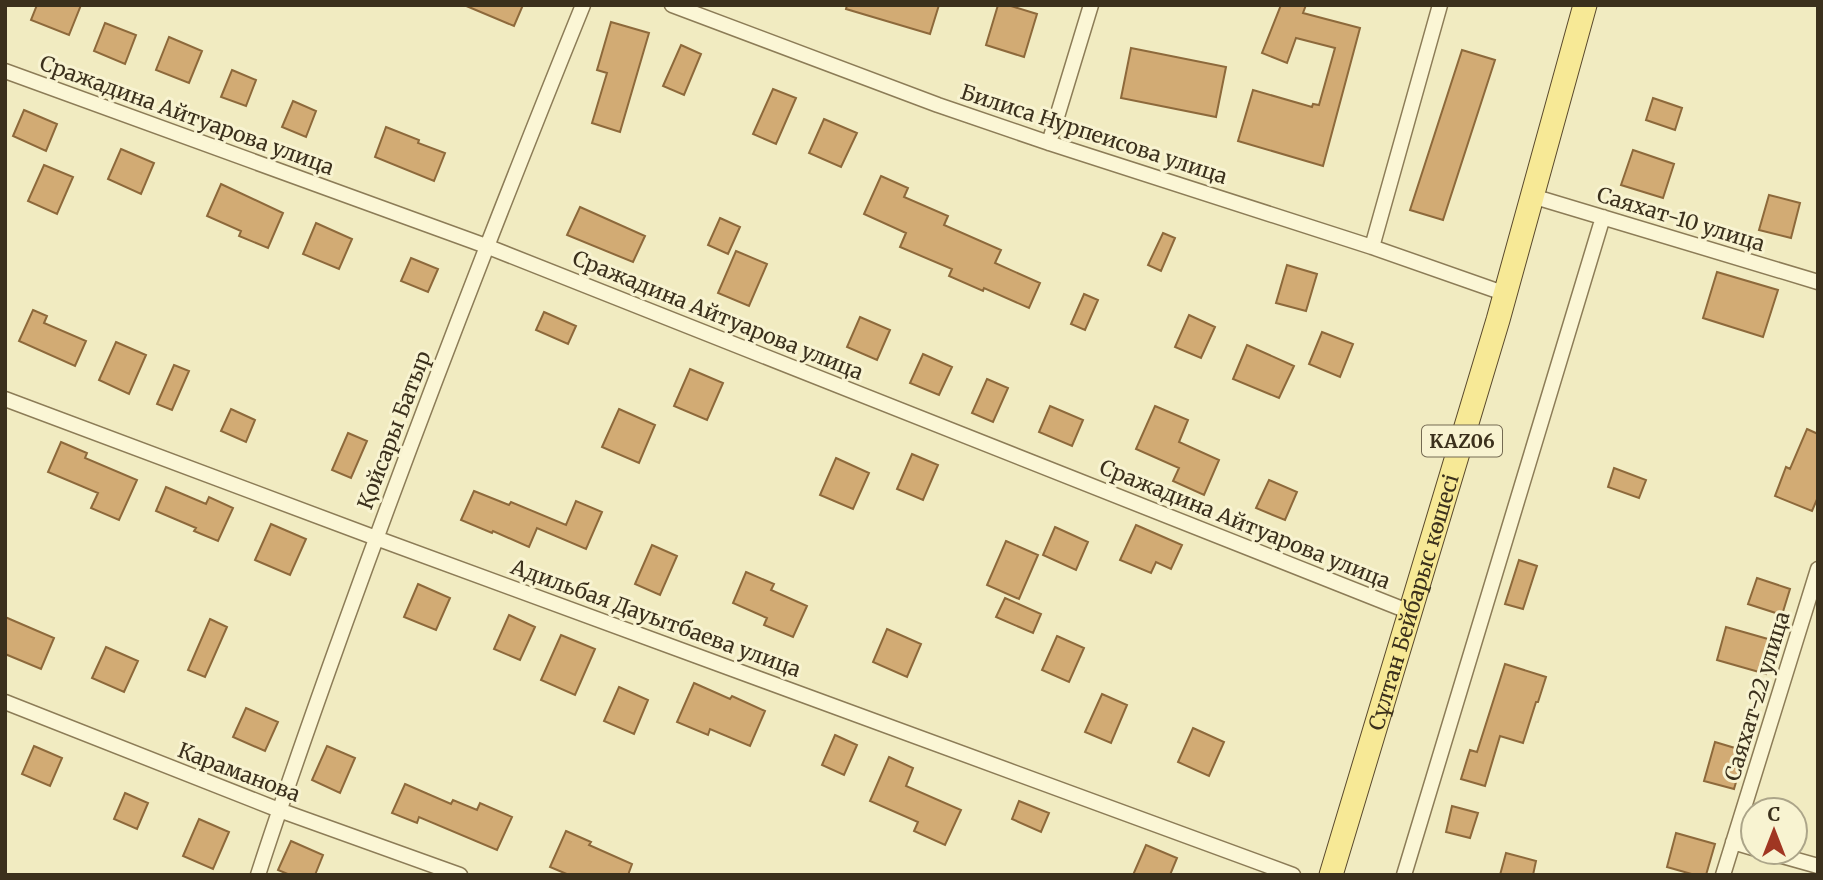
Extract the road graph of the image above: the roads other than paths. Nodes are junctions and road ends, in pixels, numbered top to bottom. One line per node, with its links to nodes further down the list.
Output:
1 (583, 5): 10 (street, Қойсары Батыр)
2 (672, 5): 7 (street, Билиса Нурпеисова улица)
3 (1091, 5): 7 (street)
4 (1440, 5): 11 (street)
5 (1585, 5): 8 (main road, Сұлтан Бейбарыс көшесі / KAZ06)
6 (5, 71): 10 (street, Сражадина Айтуарова улица)
7 (1049, 143): 11 (street, Билиса Нурпеисова улица)
8 (1532, 196): 9 (street, Саяхат-10 улица); 13 (main road, Сұлтан Бейбарыс көшесі / KAZ06)
9 (1603, 218): 12 (street, Саяхат-10 улица); 26 (street)
10 (486, 246): 15 (street, Қойсары Батыр); 17 (street, Сражадина Айтуарова улица)
11 (1372, 247): 13 (street, Билиса Нурпеисова улица)
12 (1818, 282)
13 (1506, 294): 17 (main road, Сұлтан Бейбарыс көшесі / KAZ06)
14 (5, 399): 15 (street, Адильбая Дауытбаева улица)
15 (376, 538): 19 (street, Қойсары Батыр); 24 (street, Адильбая Дауытбаева улица)
16 (1818, 569): 20 (street, Саяхат-22 улица)
17 (1410, 612): 25 (main road, Сұлтан Бейбарыс көшесі / KAZ06)
18 (5, 702): 19 (street, Караманова)
19 (279, 810): 22 (street, Қойсары Батыр); 23 (street, Караманова)
20 (1733, 842): 21 (street); 27 (street, Саяхат-22 улица)
21 (1739, 844)
22 (258, 875)
23 (460, 875)
24 (1293, 875)
25 (1331, 875)
26 (1404, 875)
27 (1723, 875)

